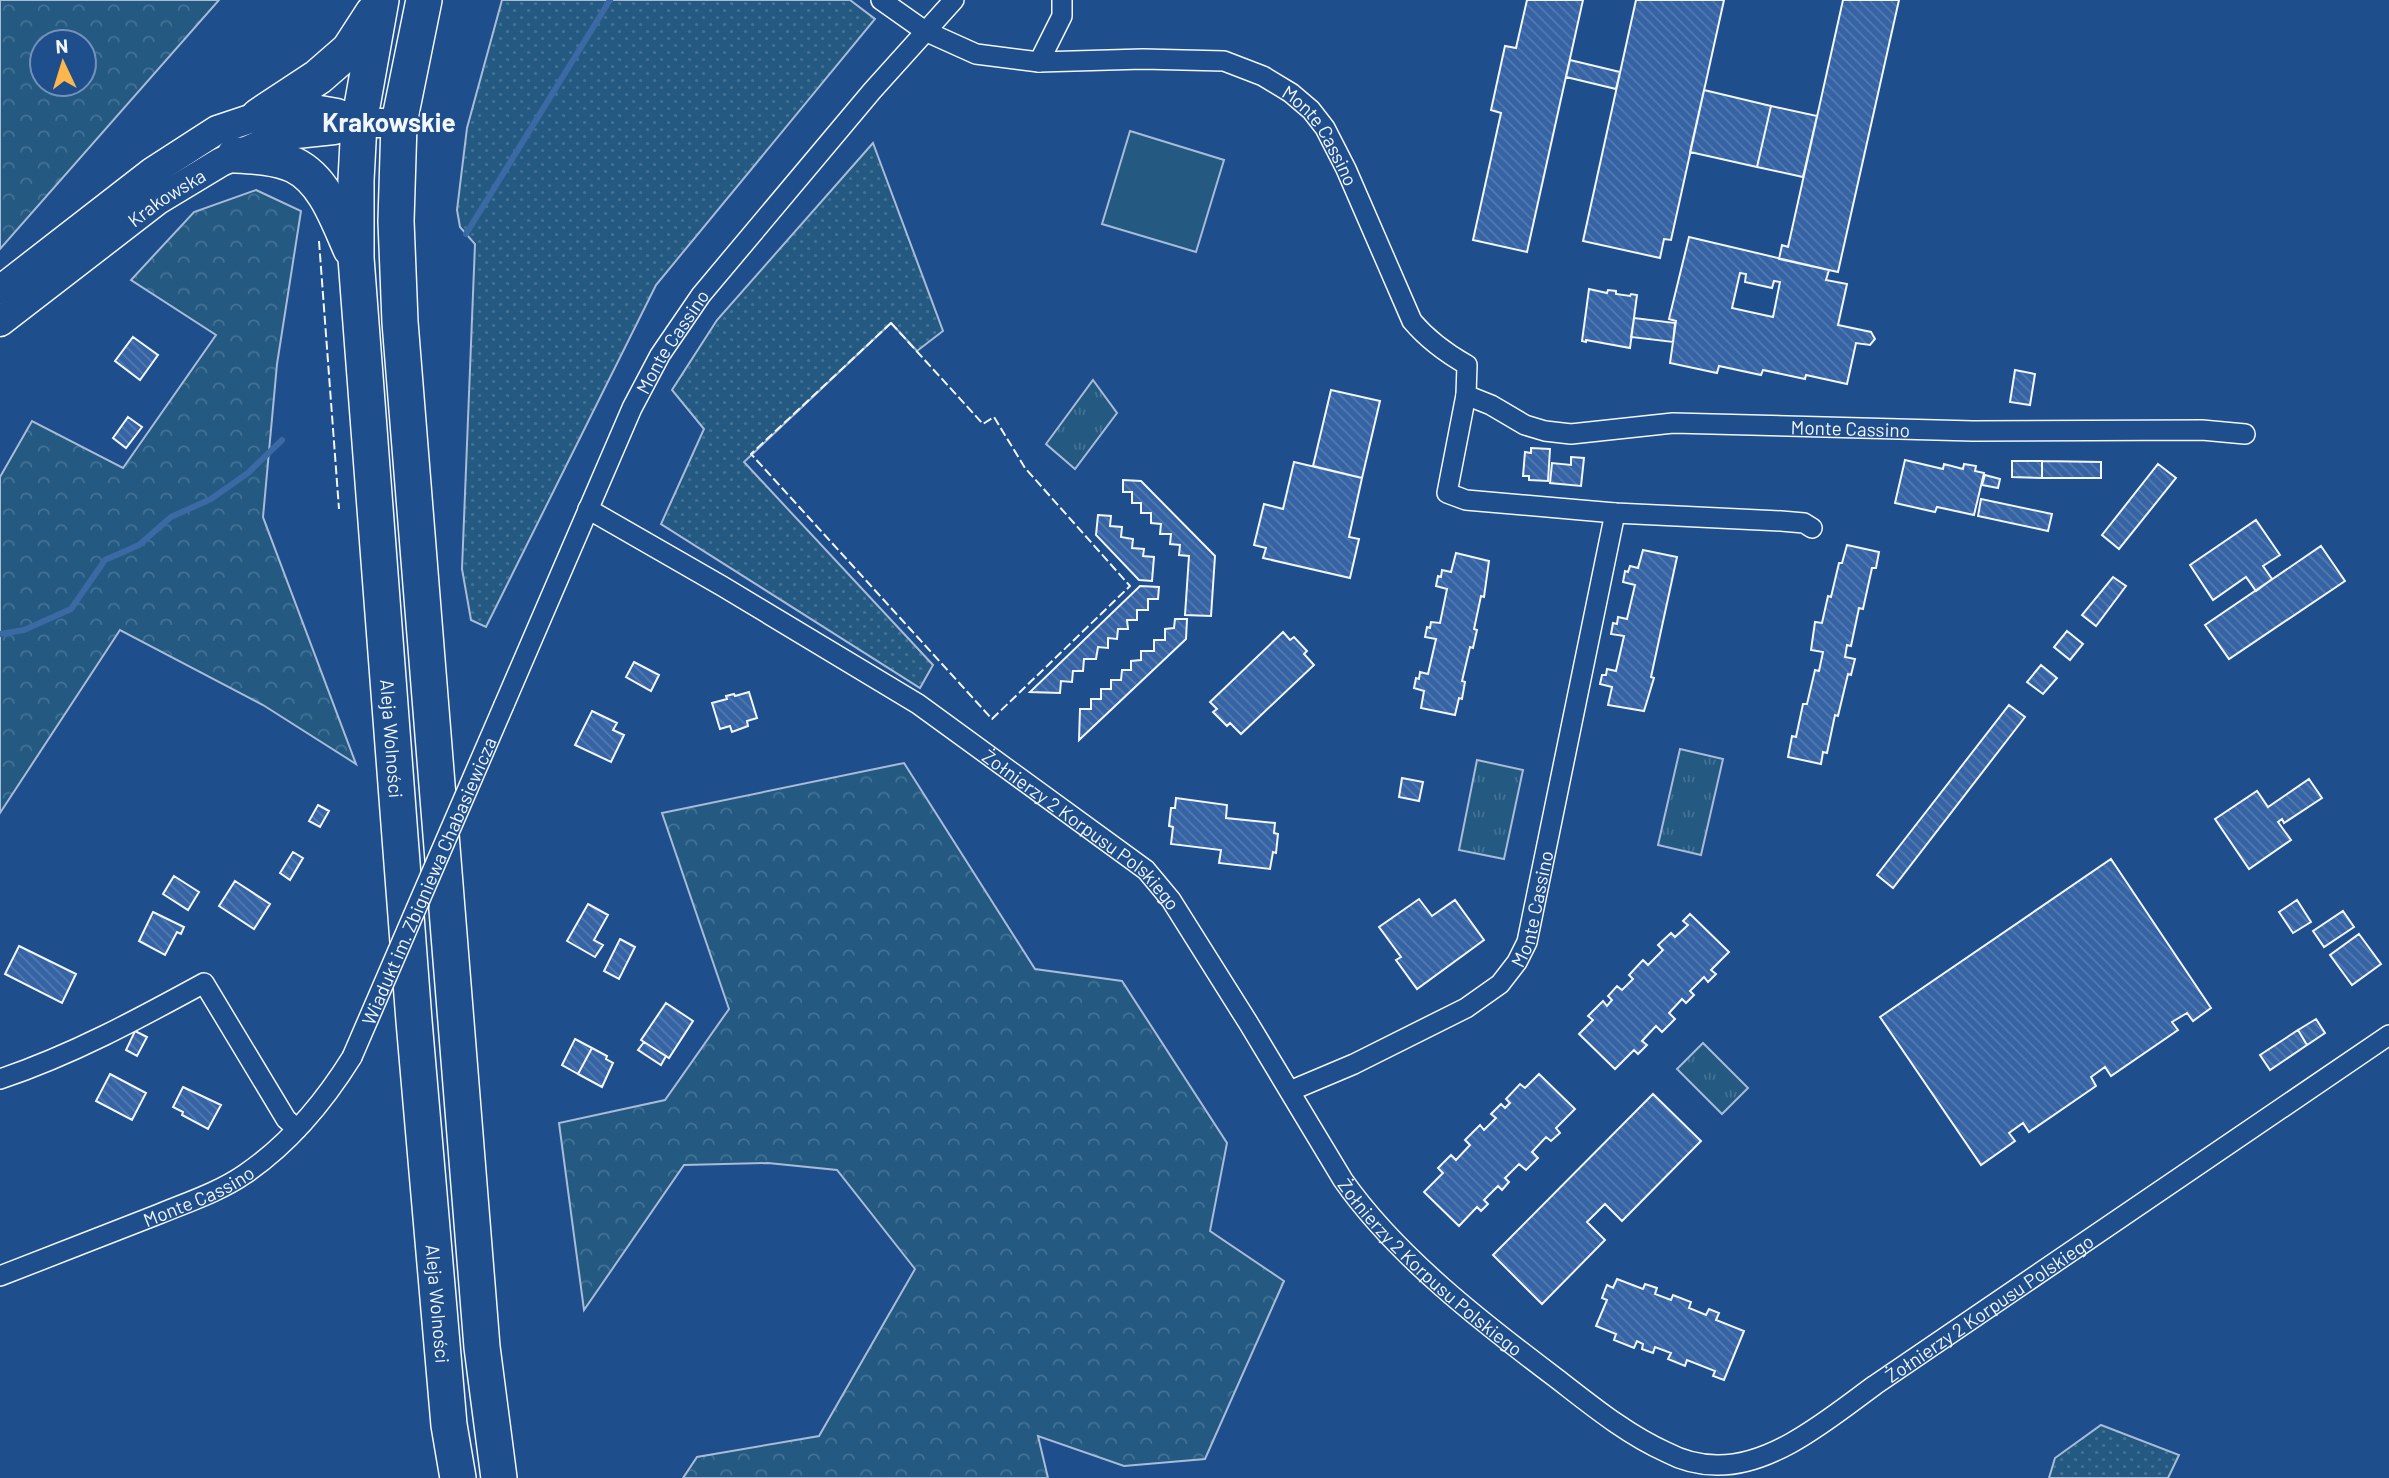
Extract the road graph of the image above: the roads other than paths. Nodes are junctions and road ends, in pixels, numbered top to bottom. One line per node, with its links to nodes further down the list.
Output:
1 (424, 0): 10 (highway)
2 (954, 0): 6 (street, Monte Cassino)
3 (1062, 0): 7 (street)
4 (381, 1): 8 (highway); 9 (highway, Aleja Wolności)
5 (882, 1): 6 (street)
6 (925, 31): 7 (street, Monte Cassino); 17 (street, Monte Cassino)
7 (1039, 62): 15 (street, Monte Cassino)
8 (259, 116): 9 (main road, Krakowska); 13 (main road, Krakowska)
9 (359, 122): 10 (main road, Krakowska); 11 (main road, Krakowska); 12 (highway, Aleja Wolności)
10 (399, 123): 28 (highway, Aleja Wolności)
11 (235, 155): 12 (highway); 14 (main road, Krakowska)
12 (356, 258): 27 (highway, Aleja Wolności)
13 (0, 290)
14 (0, 322)
15 (1466, 394): 16 (street, Monte Cassino); 18 (street, Monte Cassino)
16 (2245, 434)
17 (588, 509): 20 (street, Monte Cassino); 24 (street, Żołnierzy 2 Korpusu Polskiego)
18 (1615, 513): 19 (street, Monte Cassino); 24 (street, Monte Cassino)
19 (1812, 528)
20 (504, 705): 22 (street, Wiadukt im. Zbigniewa Chabasiewicza, bridge)
21 (2389, 1035): 24 (street, Żołnierzy 2 Korpusu Polskiego)
22 (352, 1057): 25 (street, Monte Cassino)
23 (0, 1079): 25 (street)
24 (1290, 1091)
25 (297, 1129): 26 (street, Monte Cassino)
26 (0, 1276)
27 (458, 1478)
28 (499, 1478)

